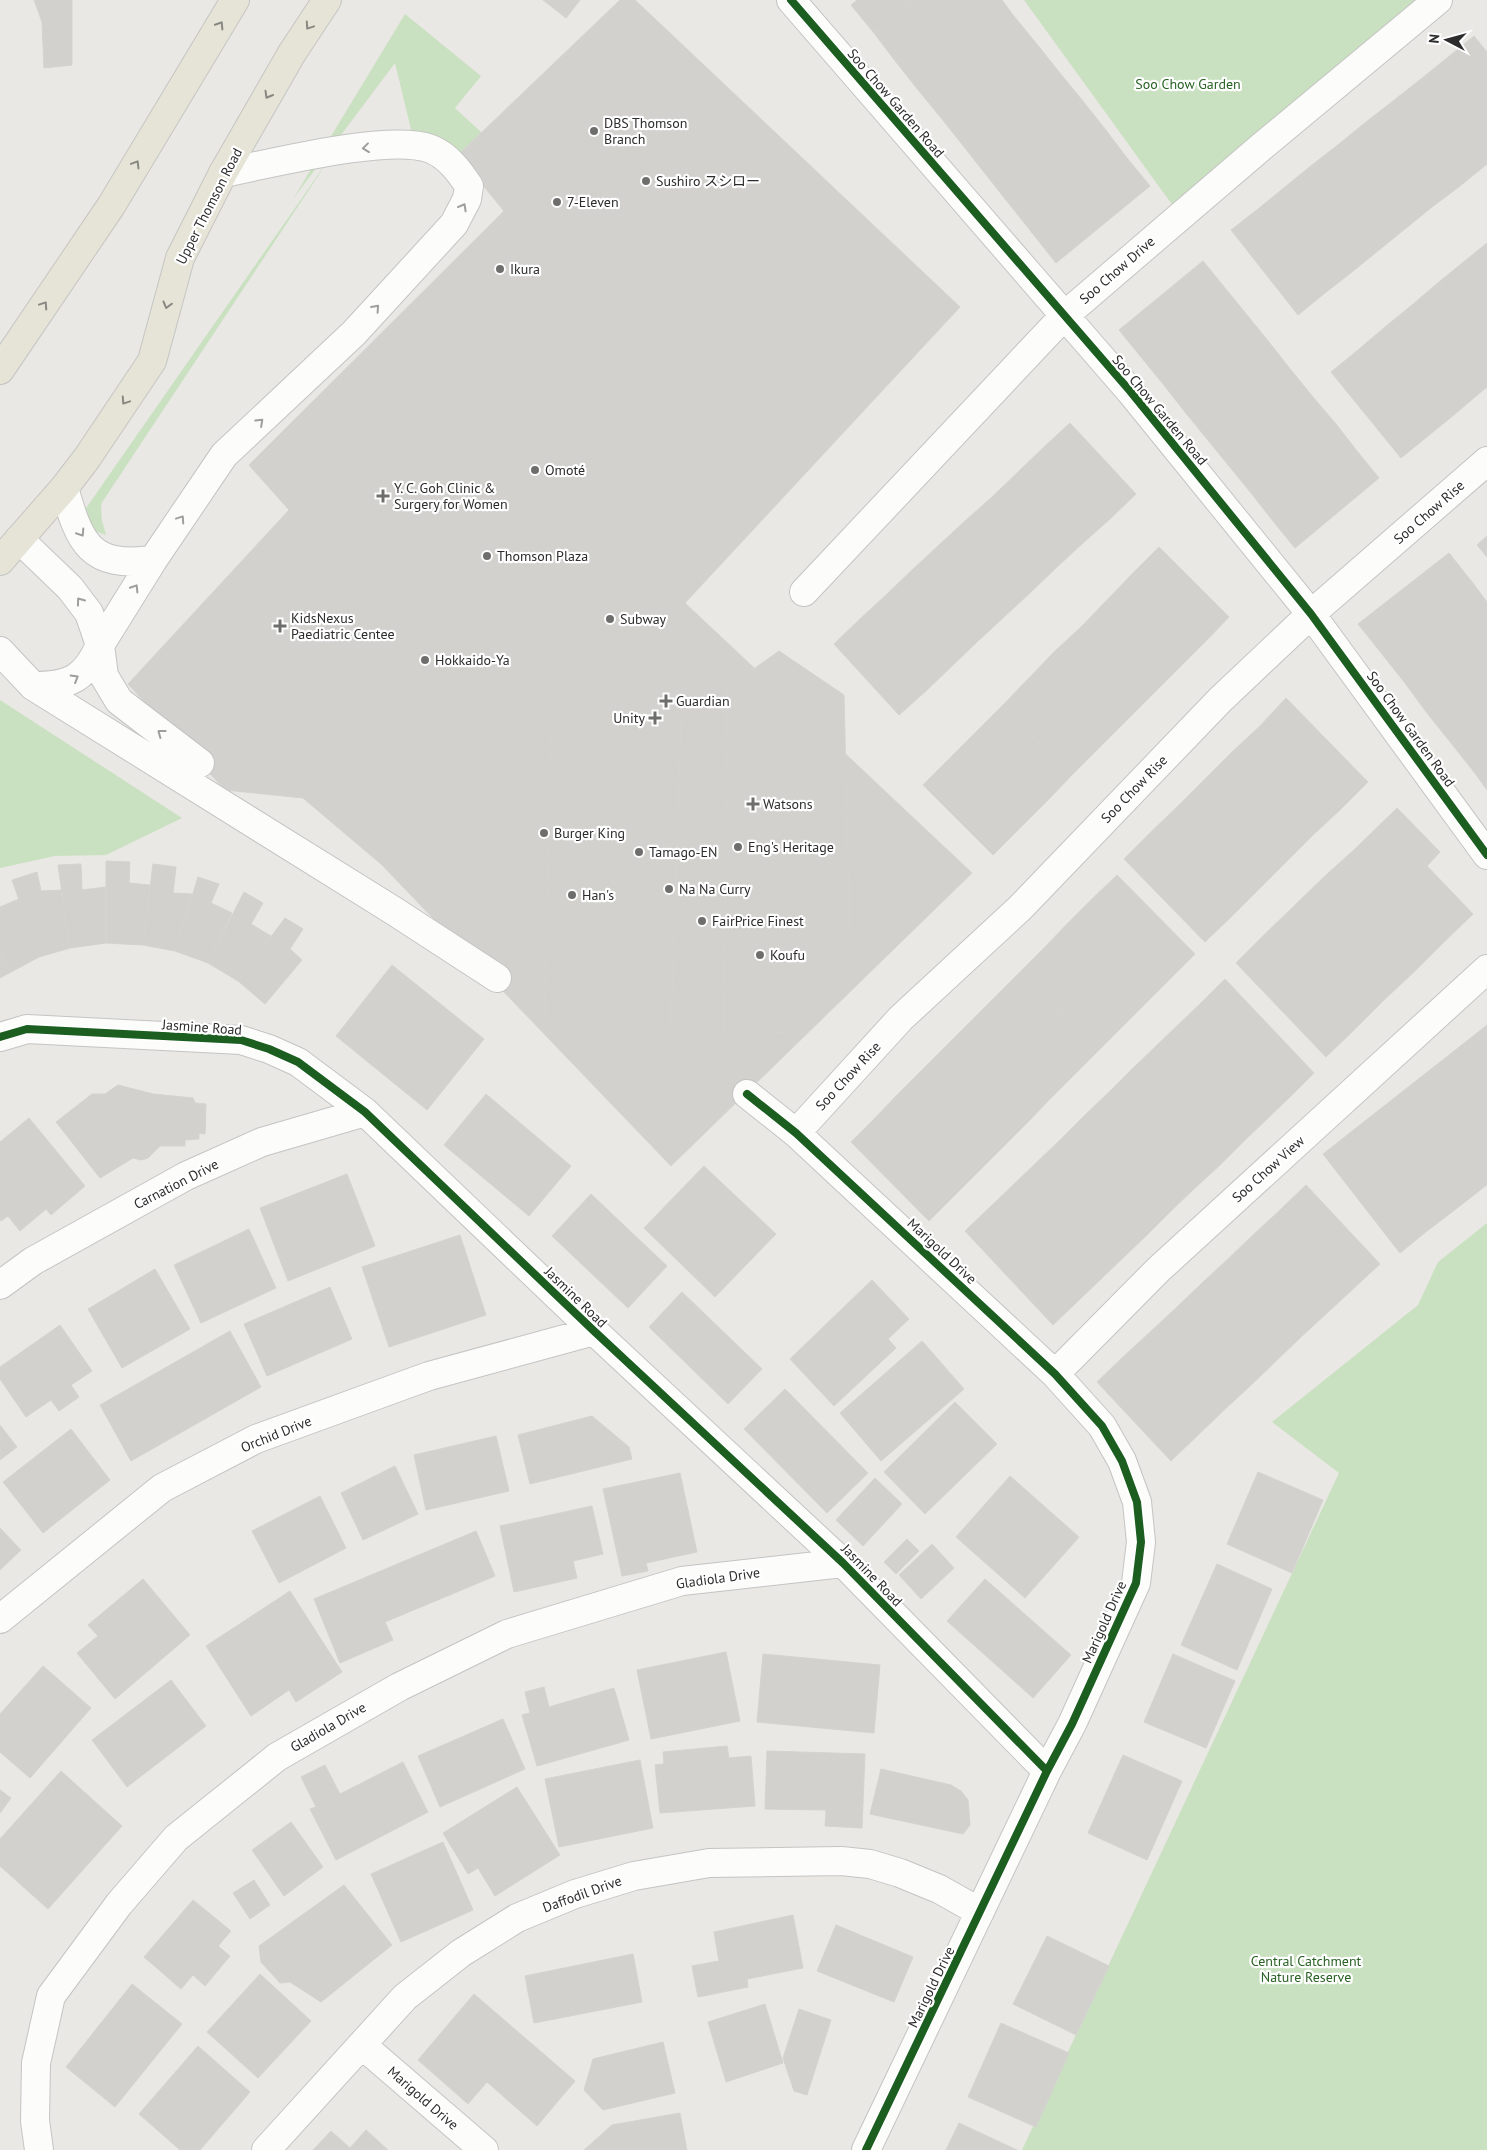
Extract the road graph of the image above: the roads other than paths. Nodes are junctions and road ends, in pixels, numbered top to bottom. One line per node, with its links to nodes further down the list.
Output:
1 (235, 0): 7 (main road, one-way to 1)
2 (327, 0): 5 (main road, Upper Thomson Road, one-way to 5)
3 (791, 0): 6 (street, Soo Chow Garden Road)
4 (1438, 0): 6 (street, Soo Chow Drive)
5 (224, 173): 9 (main road, Upper Thomson Road, one-way to 9); 11 (street, one-way to 5)
6 (1064, 316): 13 (street, Soo Chow Drive); 14 (street, Soo Chow Garden Road)
7 (0, 370)
8 (1487, 462): 14 (street, Soo Chow Rise)
9 (64, 488): 10 (main road, Upper Thomson Road); 11 (street, one-way to 11)
10 (6, 541): 12 (main road, Upper Thomson Road); 15 (street, one-way to 10)
11 (153, 560): 15 (street, one-way to 11)
12 (0, 561)
13 (804, 592)
14 (1311, 614): 19 (street, Soo Chow Garden Road); 25 (street, Soo Chow Rise)
15 (100, 645): 17 (street, one-way to 15); 18 (street, one-way to 15)
16 (0, 651): 17 (street)
17 (34, 686): 21 (street)
18 (200, 763)
19 (1487, 855)
20 (1487, 969): 28 (street, Soo Chow View)
21 (497, 978)
22 (0, 1037): 24 (street, Jasmine Road)
23 (747, 1094): 25 (street, Marigold Drive)
24 (365, 1112): 26 (street, Carnation Drive); 27 (street, Jasmine Road)
25 (796, 1132): 28 (street, Marigold Drive)
26 (0, 1284)
27 (594, 1331): 29 (street, Jasmine Road); 30 (street, Orchid Drive)
28 (1055, 1374): 31 (street, Marigold Drive)
29 (843, 1562): 31 (street, Jasmine Road); 34 (street, Gladiola Drive)
30 (0, 1619)
31 (1047, 1771): 32 (street, Marigold Drive)
32 (980, 1912): 33 (street, Daffodil Drive); 37 (street, Marigold Drive)
33 (362, 2045): 35 (street, Daffodil Drive); 36 (street, Marigold Drive)
34 (39, 2150)
35 (266, 2150)
36 (484, 2150)
37 (866, 2150)

